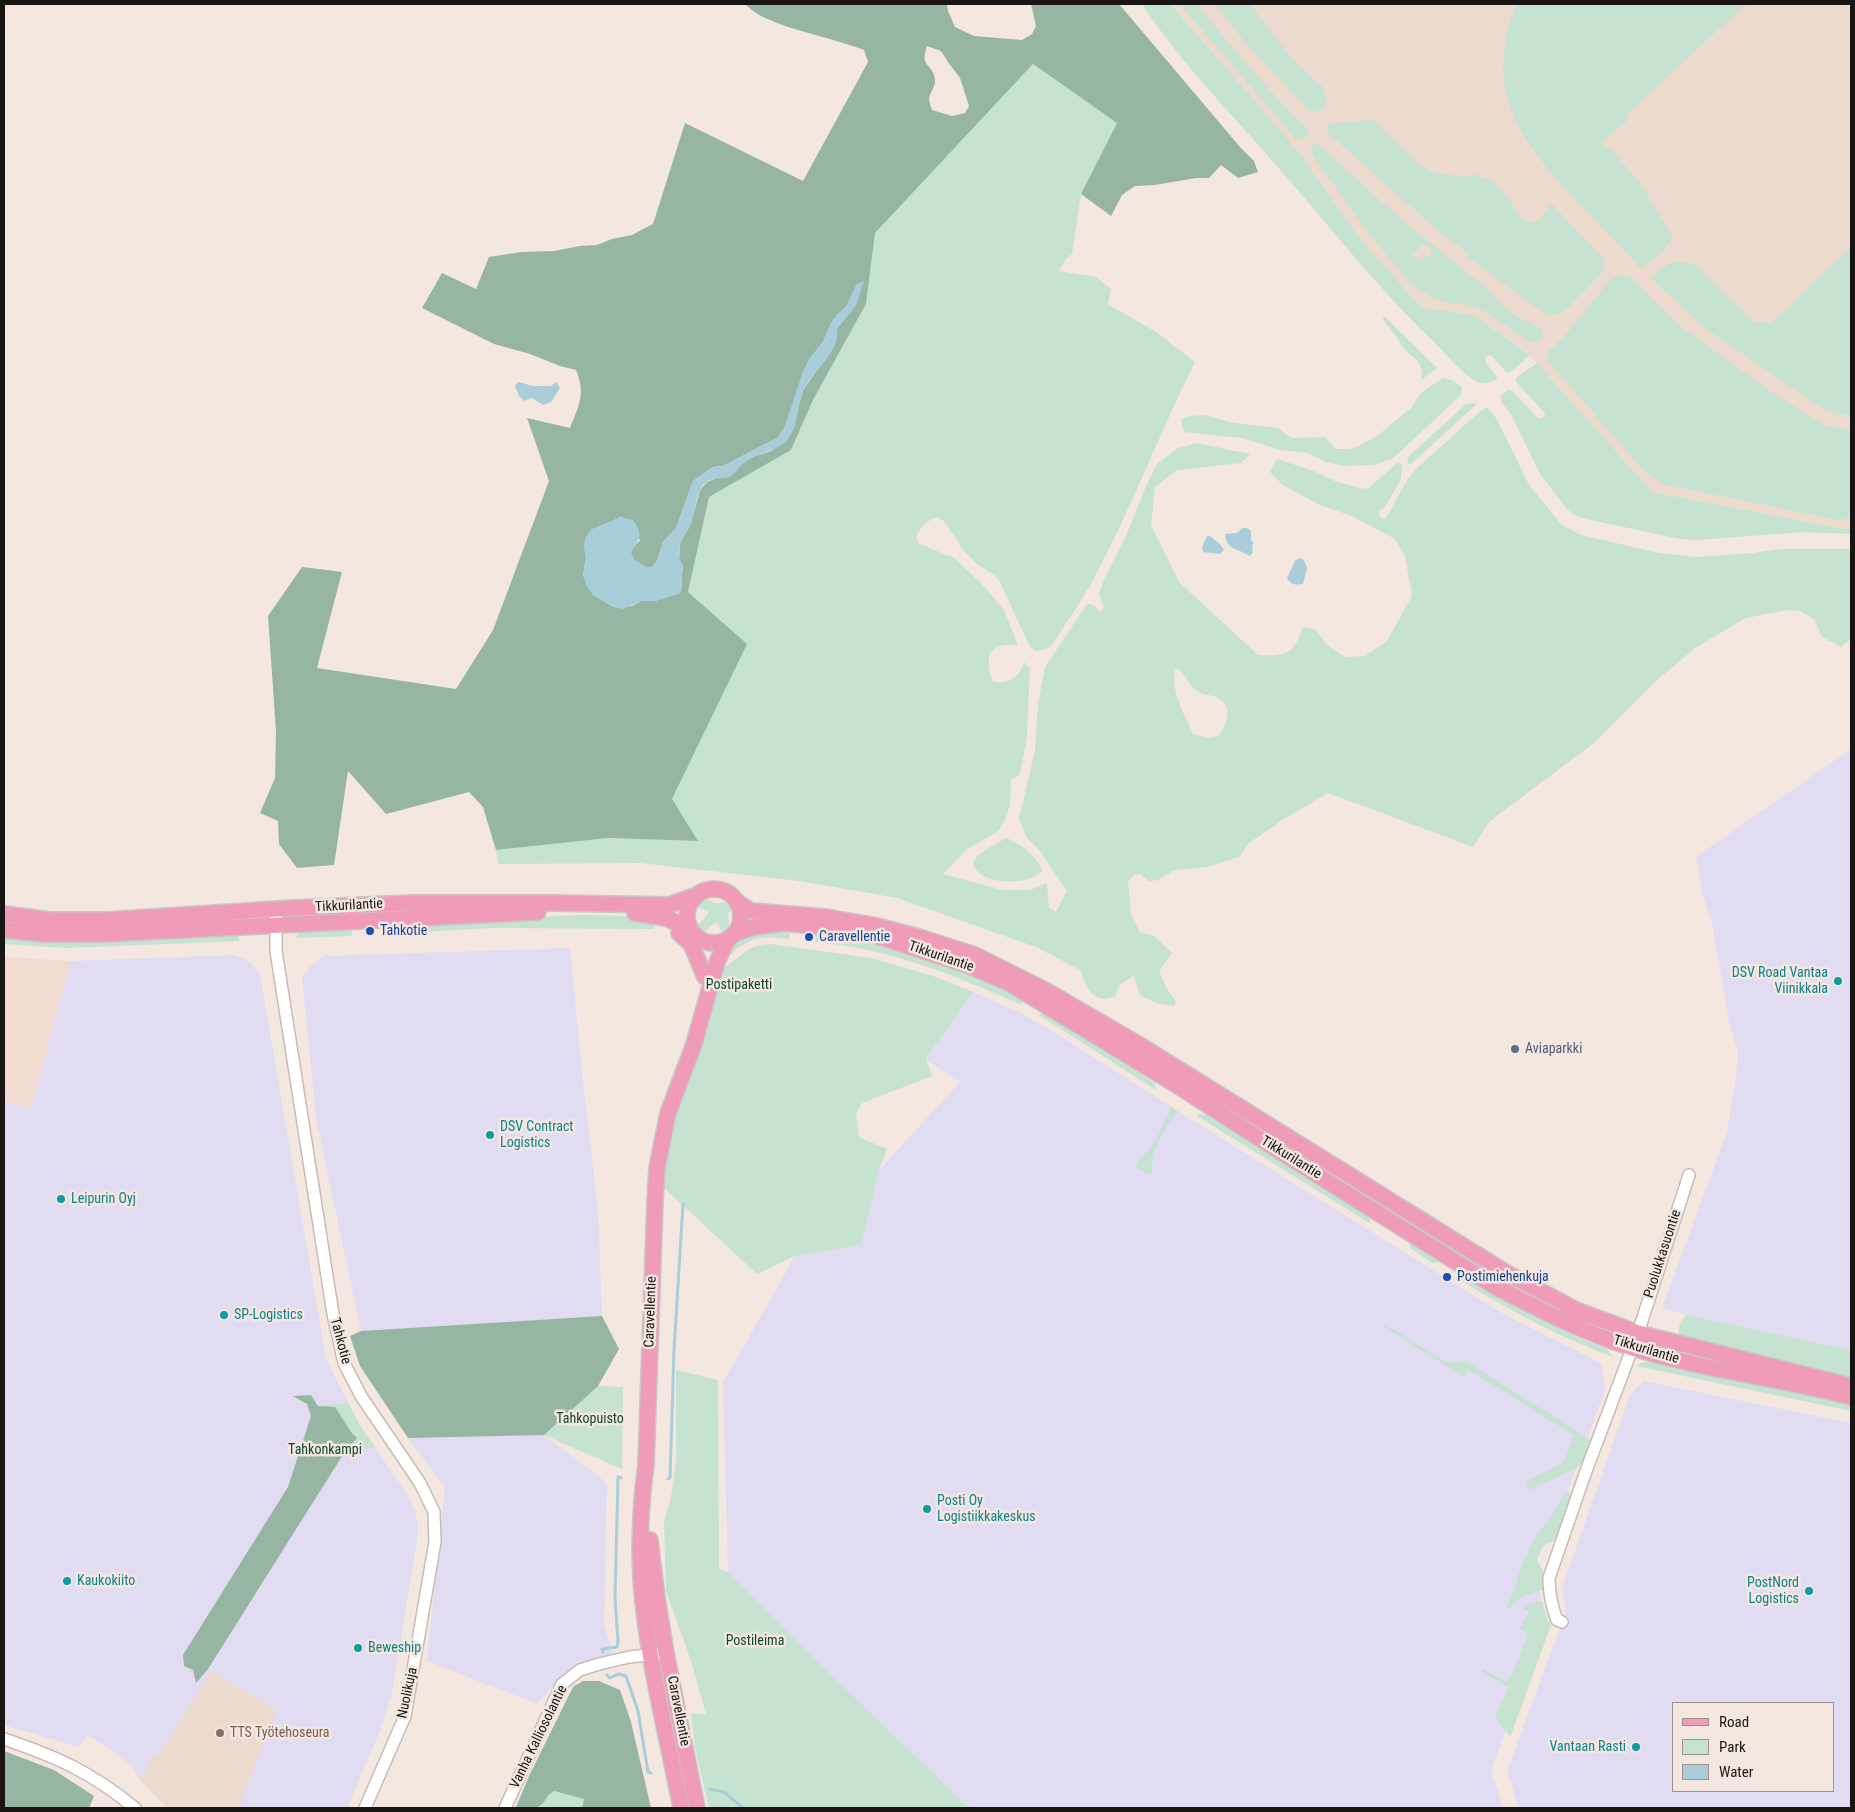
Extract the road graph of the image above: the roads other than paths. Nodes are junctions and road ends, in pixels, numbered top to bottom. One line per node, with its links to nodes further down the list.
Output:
1 (694, 896): 2 (main road); 3 (main road, Tikkurilantie); 8 (main road)
2 (738, 903): 9 (main road); 13 (main road, Tikkurilantie)
3 (276, 910): 4 (main road, Tikkurilantie); 6 (street, Tahkotie)
4 (4, 914)
5 (654, 915): 6 (main road, Tikkurilantie); 8 (main road, Tikkurilantie); 10 (main road)
6 (276, 925): 7 (main road, Tikkurilantie); 17 (street, Tahkotie)
7 (4, 930)
8 (694, 933): 9 (main road); 10 (main road, Caravellentie)
9 (731, 937): 11 (main road, Caravellentie); 14 (main road, Tikkurilantie)
10 (705, 977): 11 (main road, Caravellentie)
11 (703, 1016): 19 (main road, Caravellentie)
12 (1689, 1175): 13 (street, Puolukkasuontie)
13 (1638, 1333): 14 (street); 15 (main road, Tikkurilantie)
14 (1633, 1348): 16 (main road, Tikkurilantie); 18 (street)
15 (1851, 1386)
16 (1851, 1397)
17 (434, 1512): 22 (street, Nuolikuja)
18 (1562, 1622)
19 (658, 1654): 23 (street, Vanha Kalliosolantie); 24 (main road, Caravellentie); 25 (main road, Caravellentie)
20 (4, 1739): 21 (street)
21 (135, 1808)
22 (365, 1808)
23 (505, 1808)
24 (681, 1808)
25 (697, 1808)

